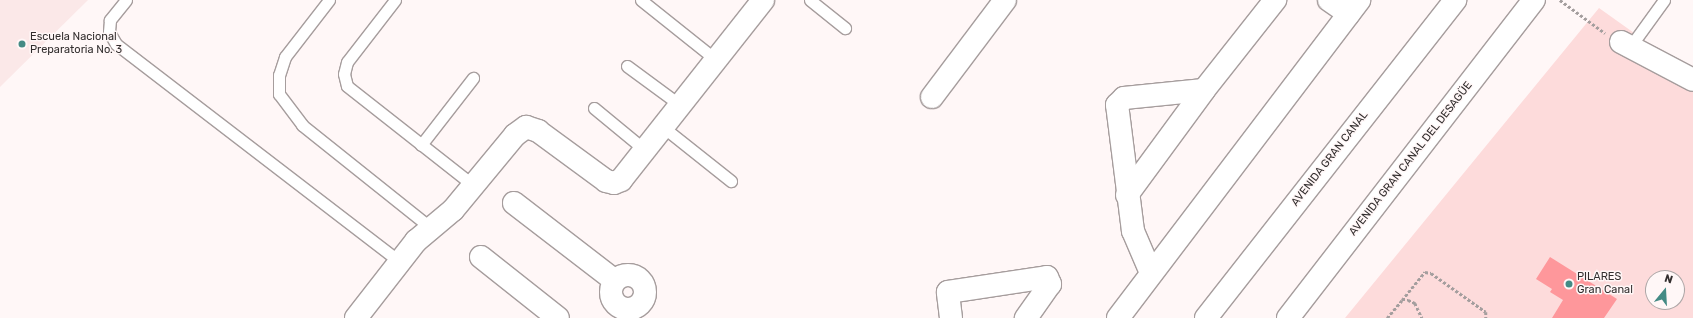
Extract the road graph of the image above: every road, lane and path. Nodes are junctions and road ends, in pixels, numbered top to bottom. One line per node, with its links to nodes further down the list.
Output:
1 (126, 0): 35 (lane)
2 (329, 0): 33 (lane)
3 (395, 0): 27 (lane)
4 (641, 0): 18 (lane)
5 (763, 0): 18 (street)
6 (810, 0): 15 (lane)
7 (1005, 0): 23 (street)
8 (1275, 0): 22 (street)
9 (1329, 0): 14 (street)
10 (1455, 0): 46 (street, AVENIDA GRAN CANAL)
11 (1534, 0): 47 (street, AVENIDA GRAN CANAL DEL DESAGÜE)
12 (1560, 0): 16 (path)
13 (1664, 0): 17 (lane)
14 (1354, 7): 36 (street)
15 (845, 28)
16 (1598, 29)
17 (1625, 44): 21 (street)
18 (715, 59): 24 (street)
19 (627, 66): 24 (lane)
20 (473, 78): 27 (lane)
21 (1693, 80)
22 (1204, 90): 31 (street); 31 (street)
23 (932, 97)
24 (680, 105): 26 (street)
25 (594, 108): 28 (lane)
26 (663, 127): 28 (street); 29 (lane)
27 (421, 145): 30 (lane)
28 (645, 150): 30 (street)
29 (731, 181)
30 (473, 185): 33 (street)
31 (1127, 195): 36 (street)
32 (514, 204): 37 (street)
33 (431, 228): 35 (street)
34 (481, 257): 42 (street)
35 (399, 261): 41 (street)
36 (1151, 273): 45 (street)
37 (614, 280): 39 (street); 40 (street)
38 (1402, 300): 48 (path); 49 (path); 50 (path)
39 (609, 310): 40 (street)
40 (639, 313)
41 (356, 318)
42 (558, 318)
43 (951, 318): 44 (street)
44 (1026, 318)
45 (1118, 318)
46 (1206, 318)
47 (1288, 318)
48 (1387, 318)
49 (1422, 318)
50 (1486, 318)

